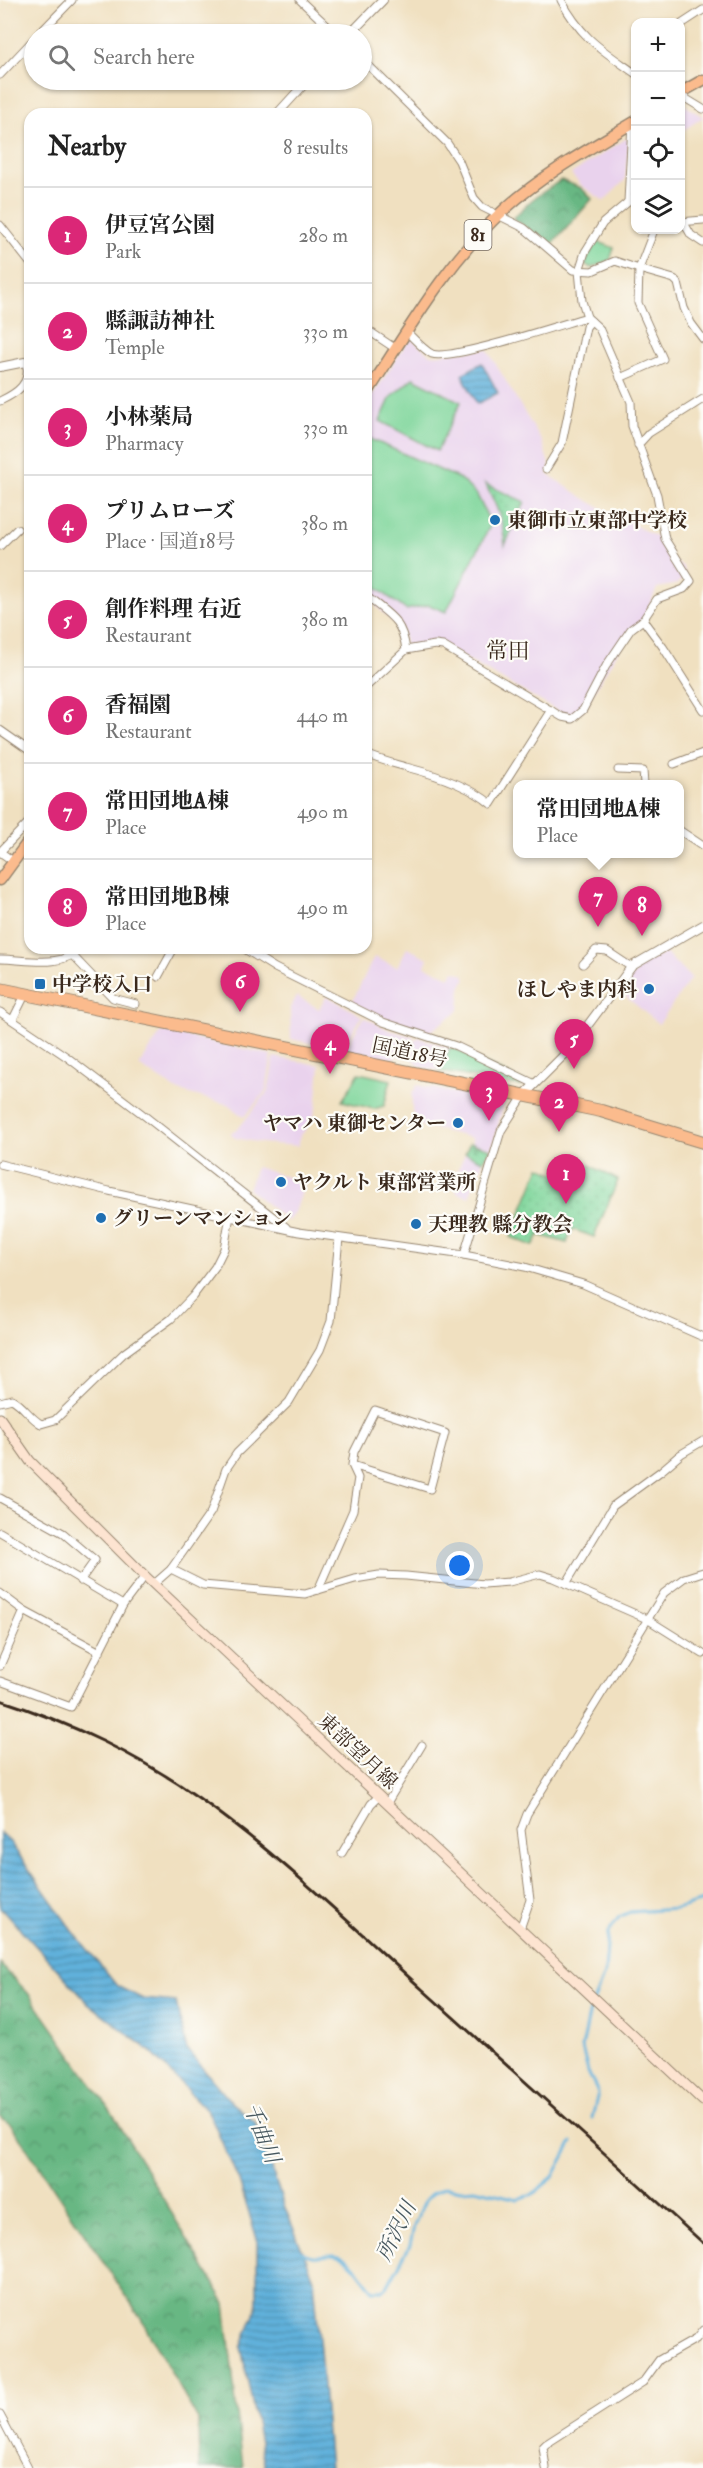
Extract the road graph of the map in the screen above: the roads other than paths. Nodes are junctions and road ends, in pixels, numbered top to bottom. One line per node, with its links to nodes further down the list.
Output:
1 (72, 0): 7 (street)
2 (300, 0): 8 (street)
3 (383, 0): 9 (street)
4 (561, 0): 12 (street)
5 (703, 10): 6 (street)
6 (685, 22)
7 (49, 24)
8 (325, 24)
9 (360, 24)
10 (24, 50): 13 (street)
11 (372, 69): 22 (street)
12 (633, 72)
13 (0, 75)
14 (703, 80): 16 (main road)
15 (299, 90): 18 (street)
16 (685, 91)
17 (685, 97): 19 (street)
18 (282, 108)
19 (703, 109)
20 (631, 124): 22 (main road, 81)
21 (631, 205): 31 (street)
22 (498, 215): 31 (street); 34 (main road, 81)
23 (703, 220): 24 (street)
24 (685, 222)
25 (0, 225): 29 (street)
26 (685, 226): 28 (street)
27 (652, 234): 30 (street)
28 (703, 243)
29 (24, 255)
30 (639, 268): 31 (street); 35 (street); 39 (street)
31 (579, 271): 32 (street)
32 (589, 319): 34 (street); 39 (street); 45 (street)
33 (372, 332): 36 (street)
34 (407, 333): 36 (main road, 81)
35 (703, 339)
36 (396, 349): 41 (main road, 81)
37 (24, 363): 38 (street)
38 (0, 367)
39 (620, 378): 44 (street)
40 (24, 383): 43 (street)
41 (372, 386)
42 (703, 399): 44 (street)
43 (0, 401)
44 (638, 445): 49 (street)
45 (546, 469)
46 (17, 529): 47 (street)
47 (0, 546)
48 (372, 601): 50 (street)
49 (642, 620): 52 (street); 53 (street)
50 (406, 650): 51 (street); 52 (street)
51 (372, 681)
52 (551, 710): 57 (street)
53 (703, 710)
54 (0, 730): 55 (street)
55 (24, 747)
56 (703, 753): 58 (street)
57 (372, 757)
58 (674, 764)
59 (618, 770): 60 (street)
60 (645, 780)
61 (24, 827): 65 (street)
62 (684, 833): 63 (street)
63 (703, 846)
64 (24, 847): 65 (main road)
65 (13, 861): 66 (main road)
66 (0, 880)
67 (703, 925): 73 (street)
68 (171, 954): 74 (street)
69 (253, 954): 80 (street)
70 (74, 956): 71 (street); 77 (street)
71 (0, 959)
72 (583, 964): 73 (street)
73 (631, 966): 80 (street)
74 (158, 977)
75 (0, 989): 76 (highway, 国道18号)
76 (25, 994): 79 (street); 81 (highway, 国道18号)
77 (136, 1004)
78 (0, 1012): 79 (street)
79 (13, 1019): 85 (street)
80 (535, 1084): 81 (street)
81 (524, 1095): 82 (highway, 国道18号); 87 (street)
82 (703, 1142)
83 (0, 1164): 84 (street)
84 (230, 1216): 85 (street); 89 (street)
85 (288, 1228): 86 (street)
86 (339, 1239): 87 (street); 95 (street)
87 (465, 1255): 88 (street)
88 (703, 1337)
89 (0, 1402)
90 (0, 1418): 97 (main road, 東部望月線)
91 (703, 1442): 100 (street)
92 (352, 1465): 92 (street); 101 (street)
93 (0, 1498): 98 (street)
94 (0, 1532): 98 (street)
95 (171, 1569): 99 (street); 101 (street)
96 (703, 1572): 105 (street)
97 (145, 1576): 99 (main road, 東部望月線); 103 (street)
98 (80, 1581): 103 (street)
99 (154, 1584): 111 (main road, 東部望月線)
100 (566, 1584): 101 (street); 105 (street)
101 (318, 1590)
102 (0, 1593): 104 (street)
103 (123, 1605): 106 (street)
104 (24, 1611): 106 (street); 108 (street)
105 (647, 1619): 107 (street); 114 (street)
106 (100, 1652): 109 (street)
107 (703, 1654)
108 (0, 1666)
109 (0, 1682)
110 (422, 1745): 112 (street)
111 (379, 1796): 112 (main road, 東部望月線); 113 (street)
112 (387, 1803): 114 (main road, 東部望月線)
113 (342, 1853)
114 (520, 1929): 115 (main road, 東部望月線)
115 (703, 2101)
116 (703, 2330): 119 (street)
117 (0, 2415): 118 (street)
118 (28, 2468)
119 (546, 2468)

